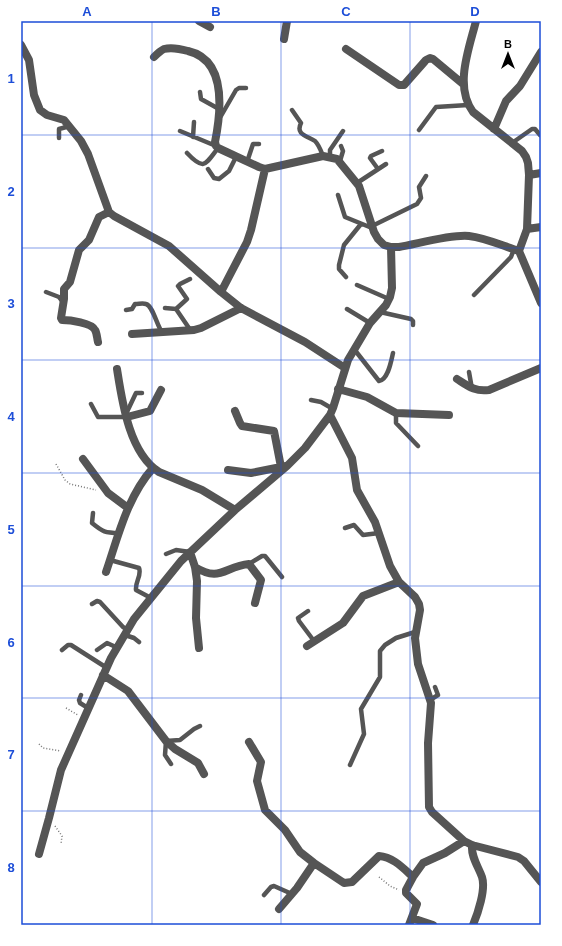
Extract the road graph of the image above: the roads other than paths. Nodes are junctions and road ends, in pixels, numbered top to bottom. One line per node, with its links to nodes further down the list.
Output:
1 (199, 21): 4 (street)
2 (287, 21): 5 (street)
3 (476, 21): 10 (street)
4 (210, 27)
5 (284, 39)
6 (21, 45): 17 (street)
7 (346, 49): 10 (street)
8 (541, 52): 18 (street)
9 (154, 57): 15 (street)
10 (463, 84): 13 (street)
11 (246, 88): 15 (lane)
12 (200, 92): 15 (lane)
13 (468, 105): 18 (street); 19 (lane)
14 (292, 110): 31 (lane)
15 (220, 114): 28 (street)
16 (194, 122): 23 (lane)
17 (70, 126): 24 (lane); 44 (street)
18 (494, 129): 25 (street)
19 (419, 130)
20 (180, 131): 23 (lane)
21 (343, 131): 31 (lane)
22 (540, 135): 25 (lane)
23 (193, 137): 28 (lane)
24 (59, 138)
25 (512, 143): 40 (street)
26 (259, 144): 34 (lane)
27 (341, 146): 33 (lane)
28 (217, 147): 30 (lane); 32 (street)
29 (382, 151): 38 (lane)
30 (187, 153)
31 (327, 156): 33 (street); 37 (street)
32 (236, 157): 34 (street); 36 (lane)
33 (340, 161): 42 (street)
34 (247, 162): 37 (street)
35 (386, 164): 38 (lane)
36 (208, 168)
37 (265, 169): 55 (street)
38 (378, 169): 42 (lane)
39 (541, 173): 40 (street)
40 (529, 175): 48 (street)
41 (426, 176): 46 (lane)
42 (357, 183): 46 (street)
43 (338, 195): 45 (lane)
44 (109, 212): 55 (street); 59 (street)
45 (361, 224): 46 (lane); 51 (lane)
46 (372, 227): 49 (street)
47 (541, 227): 48 (street)
48 (527, 229): 50 (street)
49 (391, 247): 50 (street); 57 (street)
50 (517, 250): 56 (lane); 58 (street)
51 (346, 276)
52 (190, 279): 62 (lane)
53 (357, 285): 57 (lane)
54 (46, 292): 59 (lane)
55 (222, 292): 61 (street)
56 (474, 295)
57 (389, 299): 65 (street)
58 (540, 299)
59 (63, 302): 71 (street)
60 (165, 308): 62 (lane)
61 (242, 308): 68 (street); 74 (street)
62 (176, 309): 68 (lane)
63 (347, 309): 66 (lane)
64 (126, 310): 69 (lane)
65 (380, 312): 66 (street); 67 (lane)
66 (370, 323): 72 (street)
67 (413, 325)
68 (191, 331): 69 (street)
69 (162, 332): 70 (street)
70 (132, 334)
71 (98, 342)
72 (354, 349): 73 (lane); 74 (street)
73 (393, 353)
74 (344, 368): 79 (street)
75 (541, 368): 80 (street)
76 (117, 369): 89 (street)
77 (469, 372): 80 (lane)
78 (457, 379): 80 (street)
79 (338, 389): 86 (street); 87 (street)
80 (472, 389)
81 (161, 390): 89 (street)
82 (142, 393): 89 (lane)
83 (311, 400): 86 (lane)
84 (91, 404): 89 (lane)
85 (235, 411): 92 (street)
86 (331, 412): 92 (street); 100 (street)
87 (396, 413): 88 (street); 90 (lane)
88 (449, 415)
89 (127, 416): 93 (street)
90 (418, 446)
91 (83, 459): 95 (street)
92 (284, 467): 94 (street); 96 (street)
93 (153, 468): 95 (street); 96 (street)
94 (228, 470)
95 (128, 508): 99 (street)
96 (235, 510): 101 (street)
97 (93, 513): 99 (lane)
98 (345, 528): 100 (lane)
99 (119, 532): 103 (street)
100 (379, 533): 108 (street)
101 (190, 552): 102 (lane); 105 (street); 109 (street)
102 (166, 554)
103 (110, 560): 106 (street); 109 (lane)
104 (249, 564): 105 (street); 107 (lane); 110 (street)
105 (195, 567): 119 (street)
106 (106, 572)
107 (282, 577)
108 (399, 582): 113 (street); 115 (street)
109 (151, 598): 114 (street)
110 (254, 603)
111 (92, 604): 114 (lane)
112 (308, 611): 115 (lane)
113 (415, 632): 125 (street); 131 (lane)
114 (126, 633): 116 (lane); 118 (street)
115 (314, 641): 117 (street)
116 (140, 642)
117 (307, 646)
118 (118, 648): 121 (lane); 122 (street)
119 (200, 648)
120 (62, 650): 122 (lane)
121 (98, 650)
122 (105, 671): 126 (street); 128 (street)
123 (434, 686): 125 (lane)
124 (81, 695): 126 (lane)
125 (430, 700): 133 (street)
126 (88, 708): 134 (street)
127 (200, 726): 128 (lane)
128 (166, 741): 130 (lane); 132 (street)
129 (249, 742): 135 (street)
130 (171, 764)
131 (350, 765)
132 (204, 774)
133 (468, 843): 136 (street); 137 (street); 143 (street)
134 (39, 854)
135 (314, 863): 136 (street); 138 (street)
136 (413, 877): 141 (street)
137 (541, 882)
138 (292, 894): 139 (lane); 140 (street)
139 (264, 895)
140 (279, 909)
141 (410, 921): 142 (street)
142 (433, 925)
143 (473, 925)

